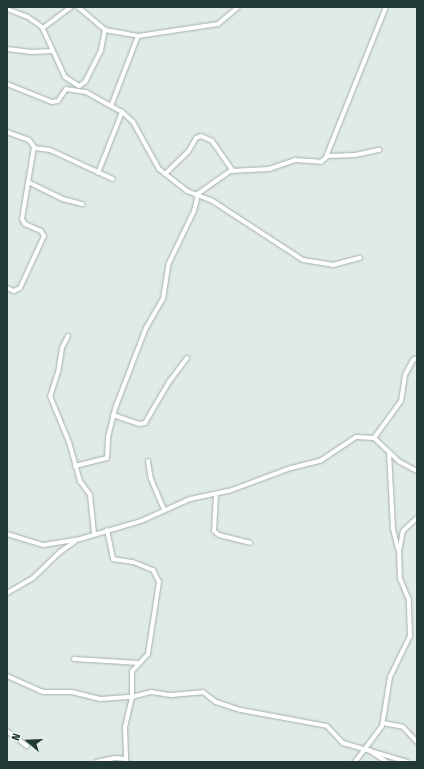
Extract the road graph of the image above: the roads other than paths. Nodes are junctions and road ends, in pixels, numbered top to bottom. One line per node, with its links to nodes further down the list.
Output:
1 (70, 7): 6 (street)
2 (78, 7): 7 (street)
3 (238, 7): 8 (street)
4 (386, 7): 17 (street)
5 (7, 8): 6 (street)
6 (43, 28): 10 (street)
7 (105, 30): 8 (street); 10 (street)
8 (138, 36): 12 (street)
9 (7, 49): 10 (street)
10 (52, 51)
11 (7, 84): 12 (street)
12 (111, 106): 13 (street)
13 (122, 112): 19 (street); 20 (street)
14 (7, 132): 15 (street)
15 (34, 148): 19 (street); 22 (street)
16 (379, 150): 17 (street)
17 (326, 157): 18 (street)
18 (232, 170): 20 (street); 23 (street)
19 (98, 173): 21 (street)
20 (165, 174): 23 (street)
21 (112, 179)
22 (28, 182): 24 (street); 26 (street)
23 (197, 195): 25 (street); 30 (street)
24 (82, 204)
25 (360, 258)
26 (7, 288)
27 (68, 336): 34 (street)
28 (187, 358): 30 (street)
29 (417, 358): 31 (street)
30 (114, 415): 34 (street)
31 (374, 438): 32 (street); 36 (street)
32 (389, 452): 35 (street); 44 (street)
33 (148, 461): 37 (street)
34 (75, 466): 40 (street)
35 (417, 471)
36 (216, 494): 37 (street); 43 (street)
37 (164, 510): 39 (street)
38 (417, 518): 44 (street)
39 (107, 530): 40 (street); 47 (street)
40 (94, 533): 42 (street)
41 (7, 534): 42 (street)
42 (80, 539): 45 (street)
43 (250, 543)
44 (399, 551): 50 (street)
45 (7, 593)
46 (74, 659): 47 (street)
47 (139, 663): 49 (street)
48 (7, 676): 49 (street)
49 (132, 698): 54 (street); 55 (street)
50 (383, 723): 52 (street); 54 (street)
51 (7, 731): 53 (street)
52 (417, 742)
53 (27, 746)
54 (367, 750): 57 (street); 58 (street); 59 (street)
55 (126, 760): 56 (street)
56 (96, 762)
57 (354, 762)
58 (387, 762)
59 (408, 762)

